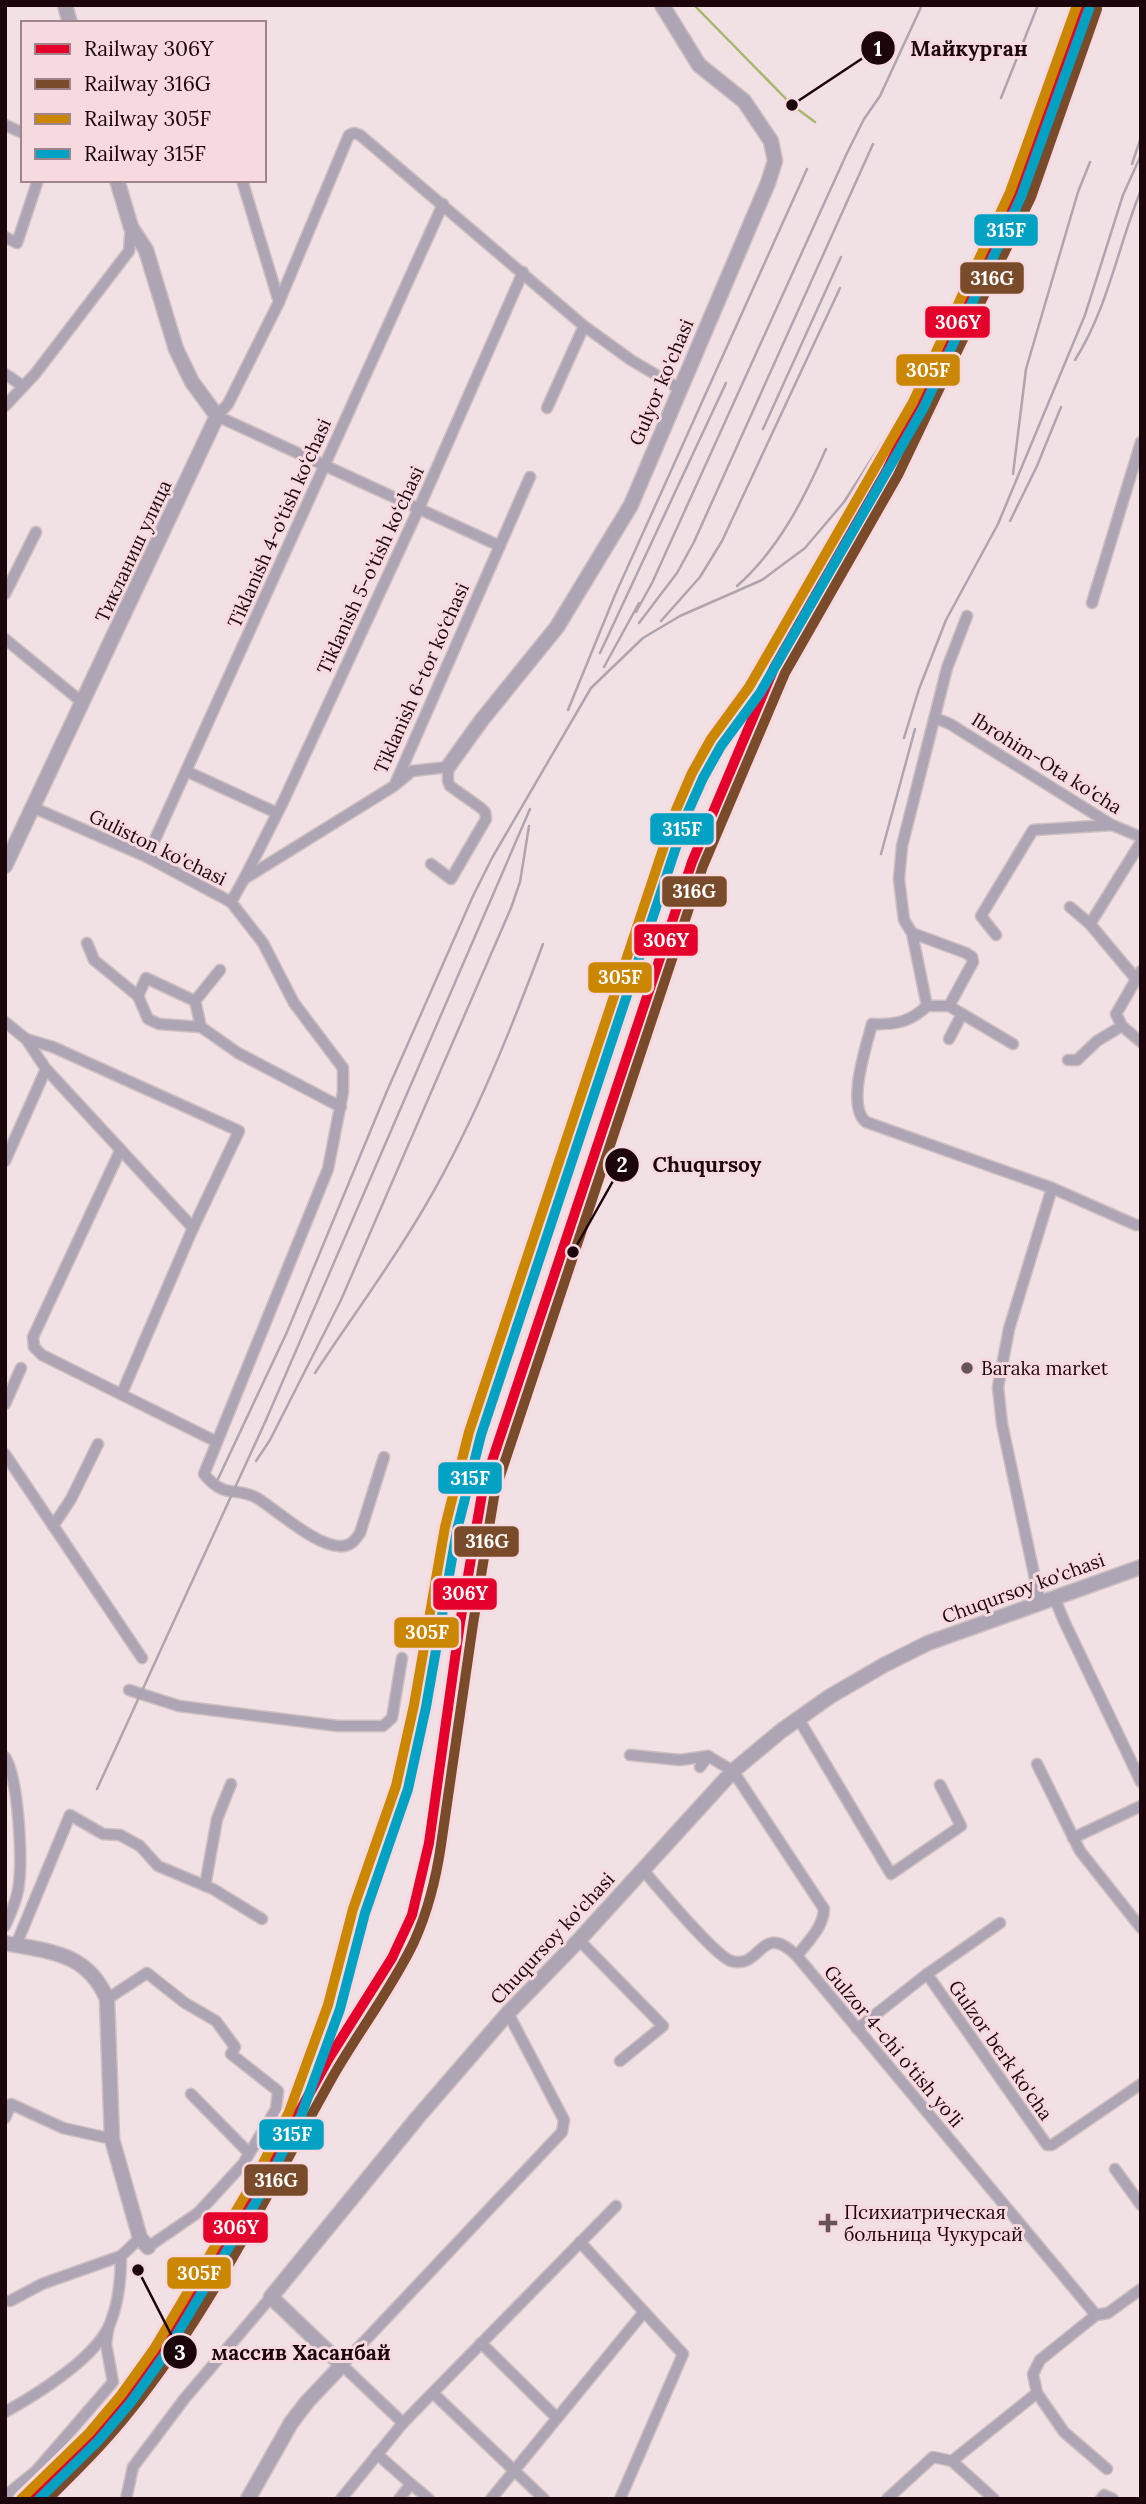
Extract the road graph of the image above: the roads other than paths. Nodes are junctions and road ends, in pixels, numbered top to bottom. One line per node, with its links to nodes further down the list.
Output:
1 (662, 5): 15 (street, Gulyor ko'chasi)
2 (5, 125): 3 (street)
3 (21, 132)
4 (37, 182): 9 (street)
5 (118, 182): 8 (street)
6 (243, 182): 11 (street)
7 (443, 204): 10 (street); 11 (street); 20 (street, Tiklanish 4-o'tish ko‘chasi)
8 (131, 227): 14 (street); 18 (street)
9 (5, 237)
10 (523, 272): 12 (street); 22 (street, Tiklanish 5-o'tish ko‘chasi)
11 (278, 302): 18 (street)
12 (584, 326): 15 (street); 17 (street)
13 (5, 374): 14 (street)
14 (23, 386): 16 (street)
15 (680, 390): 31 (street, Gulyor ko'chasi)
16 (5, 406)
17 (547, 408)
18 (217, 416): 20 (street); 29 (street, Тикланиш улица)
19 (1141, 442): 26 (street)
20 (324, 465): 22 (street); 32 (street, Tiklanish 4-o'tish ko‘chasi)
21 (530, 477): 24 (street, Tiklanish 6-tor ko‘chasi)
22 (419, 508): 24 (street); 35 (street, Tiklanish 5-o'tish ko‘chasi)
23 (36, 532): 25 (street)
24 (500, 546): 33 (street, Tiklanish 6-tor ko‘chasi)
25 (5, 594)
26 (1092, 603)
27 (967, 616): 30 (street)
28 (5, 639): 29 (street)
29 (83, 703): 34 (street, Тикланиш улица)
30 (935, 718): 36 (street, Ibrohim-Ota ko'cha); 46 (street)
31 (449, 767): 33 (street); 40 (street)
32 (186, 771): 35 (street); 39 (street, Tiklanish 4-o'tish ko‘chasi)
33 (394, 786): 42 (street, Tiklanish 6-tor ko‘chasi)
34 (32, 807): 38 (street, Тикланиш улица); 39 (street, Guliston ko'chasi)
35 (277, 813): 42 (street, Tiklanish 5-o'tish ko‘chasi)
36 (1112, 825): 37 (street, Ibrohim-Ota ko'cha); 47 (street)
37 (1141, 840): 45 (street)
38 (10, 845): 41 (street, Тикланиш улица)
39 (147, 857): 43 (street, Guliston ko'chasi)
40 (431, 864)
41 (5, 866)
42 (244, 878): 43 (street)
43 (231, 902): 65 (street, Guliston ko'chasi)
44 (1070, 907): 45 (street)
45 (1090, 924): 50 (street)
46 (912, 933): 53 (street); 54 (street)
47 (996, 935)
48 (87, 943): 51 (street)
49 (220, 970): 52 (street)
50 (1138, 975): 57 (street)
51 (138, 996): 52 (street); 58 (street)
52 (195, 1001): 58 (street)
53 (927, 1006): 54 (street); 68 (street)
54 (949, 1006): 55 (street)
55 (962, 1013): 60 (street); 62 (street)
56 (5, 1022): 59 (street)
57 (1122, 1026): 61 (street); 63 (street)
58 (201, 1027): 65 (street)
59 (26, 1039): 64 (street); 70 (street)
60 (949, 1039)
61 (1141, 1042)
62 (1013, 1044)
63 (1068, 1060)
64 (46, 1069): 66 (street); 67 (street)
65 (340, 1112): 75 (street, Guliston ko'chasi)
66 (120, 1151): 70 (street); 73 (street)
67 (5, 1161)
68 (1052, 1188): 69 (street); 82 (street)
69 (1138, 1225): 71 (street)
70 (193, 1228): 73 (street)
71 (1141, 1238)
72 (22, 1368): 74 (street)
73 (122, 1393): 75 (street)
74 (5, 1404)
75 (217, 1442): 78 (street, Guliston ko'chasi)
76 (98, 1444): 79 (street)
77 (5, 1454): 79 (street)
78 (384, 1457)
79 (53, 1525): 83 (street)
80 (1141, 1567): 81 (street, Chuqursoy ko'chasi)
81 (1055, 1597): 82 (street, Chuqursoy ko'chasi); 93 (street)
82 (1040, 1602): 86 (street, Chuqursoy ko'chasi)
83 (142, 1658)
84 (402, 1658): 85 (street)
85 (129, 1690)
86 (798, 1718): 92 (street, Chuqursoy ko'chasi); 95 (street)
87 (630, 1755): 88 (street)
88 (708, 1756): 91 (street); 92 (street)
89 (5, 1757): 102 (street)
90 (1037, 1764): 97 (street)
91 (700, 1767)
92 (733, 1771): 98 (street, Chuqursoy ko'chasi); 106 (street)
93 (1141, 1782)
94 (231, 1784): 99 (street)
95 (940, 1785)
96 (1141, 1806): 97 (street)
97 (1073, 1838): 103 (street)
98 (643, 1870): 104 (street, Chuqursoy ko'chasi); 106 (street)
99 (205, 1886): 100 (street); 105 (street)
100 (262, 1919)
101 (1000, 1923): 107 (street)
102 (5, 1926)
103 (1141, 1928)
104 (579, 1940): 109 (street, Chuqursoy ko'chasi); 111 (street)
105 (11, 1944): 108 (street)
106 (797, 1955): 110 (street, Gulzor 4-chi o'tish yo'li)
107 (927, 1974): 110 (street); 112 (street, Gulzor berk ko'cha)
108 (107, 1999): 115 (street); 116 (street)
109 (508, 2012): 124 (street, Chuqursoy ko'chasi); 130 (street)
110 (857, 2029): 127 (street, Gulzor 4-chi o'tish yo'li)
111 (620, 2061)
112 (1141, 2084)
113 (191, 2094): 116 (street)
114 (5, 2118): 115 (street)
115 (113, 2140): 120 (street)
116 (249, 2154): 120 (street)
117 (1115, 2169): 118 (street)
118 (1141, 2205)
119 (616, 2206): 121 (street)
120 (144, 2242): 122 (street)
121 (580, 2242): 126 (street); 129 (street)
122 (121, 2256): 125 (street); 128 (street)
123 (1141, 2289): 127 (street)
124 (271, 2297): 130 (street); 142 (street, Chuqursoy ko'chasi)
125 (10, 2301)
126 (644, 2312): 134 (street); 149 (street)
127 (1096, 2315): 131 (street)
128 (109, 2327): 133 (street); 141 (street)
129 (481, 2343): 132 (street); 134 (street)
130 (342, 2365): 135 (street); 143 (street)
131 (1037, 2393): 137 (street); 138 (street)
132 (434, 2394): 135 (street); 139 (street)
133 (5, 2413)
134 (557, 2418): 139 (street)
135 (403, 2423): 136 (street)
136 (377, 2454): 140 (street); 144 (street)
137 (952, 2461): 150 (street); 151 (street)
138 (1107, 2469)
139 (515, 2470): 147 (street); 148 (street)
140 (411, 2484): 145 (street); 146 (street)
141 (5, 2496)
142 (126, 2499)
143 (248, 2499)
144 (341, 2499)
145 (399, 2499)
146 (429, 2499)
147 (491, 2499)
148 (544, 2499)
149 (620, 2499)
150 (887, 2499)
151 (994, 2499)
152 (1101, 2499): 153 (street)
153 (1113, 2499)

